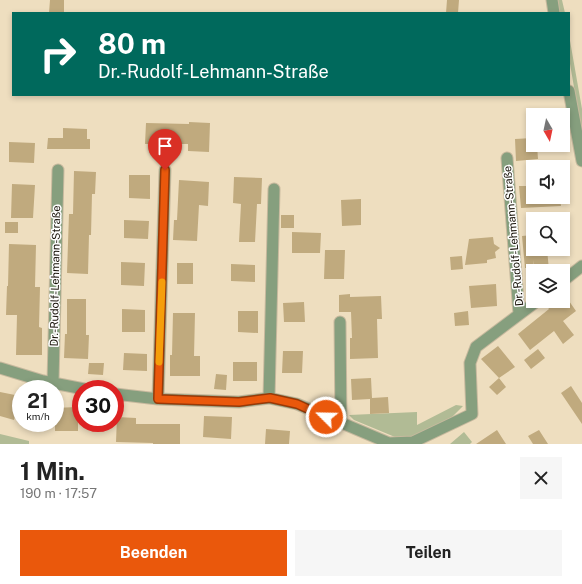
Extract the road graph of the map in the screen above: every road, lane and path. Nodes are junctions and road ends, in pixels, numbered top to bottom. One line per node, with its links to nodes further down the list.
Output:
1 (552, 0): 2 (street)
2 (554, 12)
3 (570, 96): 5 (street)
4 (507, 158): 12 (street, Dr.-Rudolf-Lehmann-Straße)
5 (582, 161)
6 (58, 170): 16 (street, Dr.-Rudolf-Lehmann-Straße)
7 (165, 170): 19 (street)
8 (274, 189): 18 (street)
9 (582, 266): 10 (street)
10 (570, 275)
11 (527, 308): 12 (street, Dr.-Rudolf-Lehmann-Straße)
12 (519, 314): 20 (street, Dr.-Rudolf-Lehmann-Straße)
13 (340, 322): 20 (street)
14 (0, 368): 15 (street)
15 (40, 380)
16 (53, 380)
17 (124, 395): 19 (street, Dr.-Rudolf-Lehmann-Straße)
18 (270, 398): 19 (street, Dr.-Rudolf-Lehmann-Straße); 20 (street, Dr.-Rudolf-Lehmann-Straße)
19 (158, 399)
20 (341, 423)

